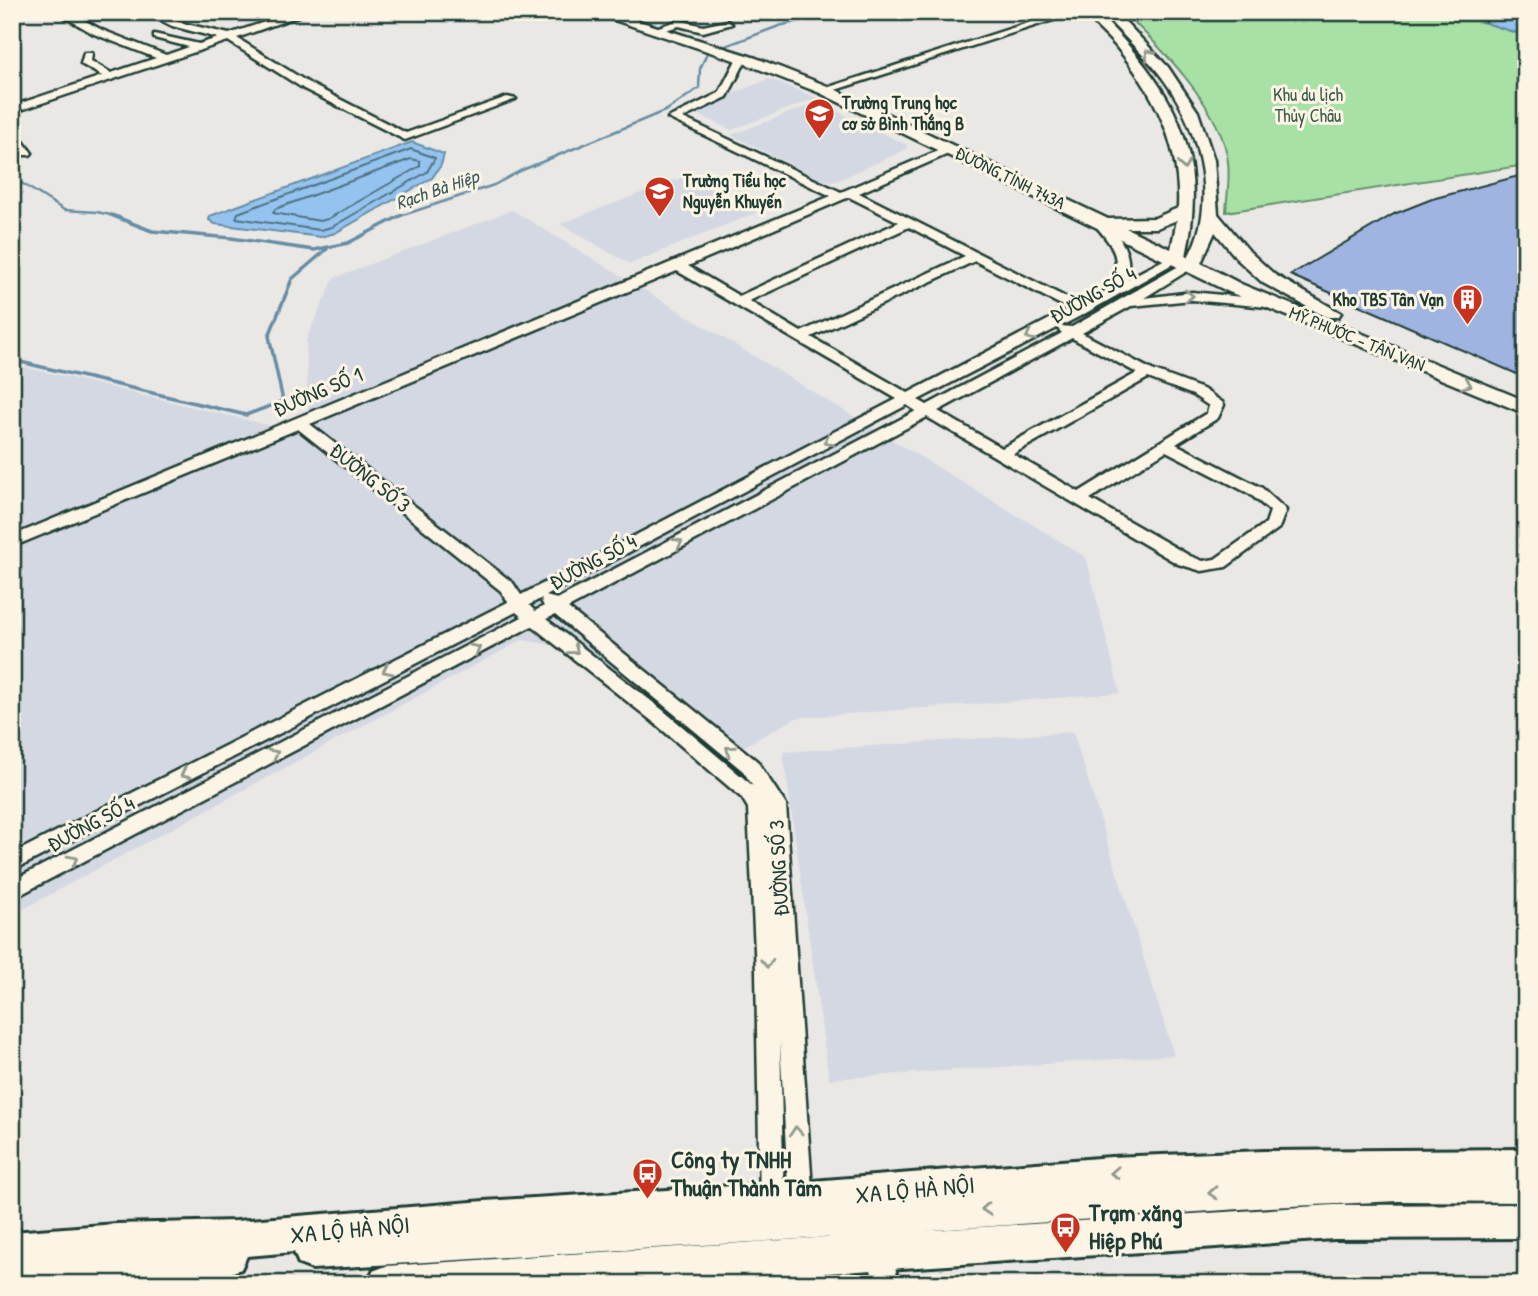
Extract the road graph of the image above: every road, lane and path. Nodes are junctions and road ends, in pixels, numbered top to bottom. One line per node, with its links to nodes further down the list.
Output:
1 (61, 12): 14 (street)
2 (149, 12): 11 (street)
3 (305, 12): 11 (street)
4 (596, 12): 9 (main road)
5 (1073, 12): 17 (street)
6 (1090, 12): 20 (main road)
7 (1108, 12): 19 (main road, one-way to 7)
8 (727, 24): 9 (street)
9 (655, 30): 15 (main road, ĐƯỜNG TỈNH 743A)
10 (158, 36): 12 (street)
11 (228, 37): 12 (street); 18 (street)
12 (199, 47): 14 (street)
13 (88, 55): 16 (street)
14 (165, 58): 16 (street)
15 (742, 58): 17 (main road, ĐƯỜNG TỈNH 743A); 25 (street)
16 (110, 77): 21 (street)
17 (825, 90): 23 (main road, ĐƯỜNG TỈNH 743A)
18 (510, 99)
19 (1186, 100): 20 (main road); 27 (main road)
20 (1163, 101): 26 (main road, one-way to 26)
21 (12, 110)
22 (12, 134): 24 (street)
23 (951, 149): 25 (street, ĐƯỜNG SỐ 1); 28 (main road, ĐƯỜNG TỈNH 743A)
24 (26, 153)
25 (847, 195): 29 (street); 33 (street, ĐƯỜNG SỐ 1)
26 (1186, 210): 28 (main road); 32 (main road)
27 (1210, 215): 31 (main road, MỸ PHƯỚC - TÂN VẠN); 32 (main road)
28 (1098, 221): 32 (main road, ĐƯỜNG TỈNH 743A); 35 (street)
29 (910, 222): 30 (street); 36 (street)
30 (976, 256): 38 (street); 42 (street)
31 (1244, 256): 32 (main road); 34 (main road, MỸ PHƯỚC - TÂN VẠN)
32 (1190, 264): 34 (main road); 35 (street, ĐƯỜNG SỐ 4); 37 (main road, MỸ PHƯỚC - TÂN VẠN); 39 (main road, ĐƯỜNG TỈNH 743A)
33 (678, 266): 36 (street); 48 (street, ĐƯỜNG SỐ 1)
34 (1262, 273): 39 (main road, MỸ PHƯỚC - TÂN VẠN)
35 (1119, 298): 37 (street, one-way to 37); 38 (street, ĐƯỜNG SỐ 4); 41 (street, ĐƯỜNG SỐ 4)
36 (739, 301): 42 (street)
37 (1272, 303): 46 (main road, MỸ PHƯỚC - TÂN VẠN, one-way to 46)
38 (1081, 310): 40 (street, ĐƯỜNG SỐ 4)
39 (1344, 319): 44 (main road, MỸ PHƯỚC - TÂN VẠN)
40 (1055, 324): 41 (street); 45 (street, ĐƯỜNG SỐ 4, one-way to 45)
41 (1072, 332): 43 (street); 47 (street, ĐƯỜNG SỐ 4)
42 (800, 337): 45 (street)
43 (1147, 373): 49 (street); 50 (street)
44 (1526, 392)
45 (906, 399): 47 (street); 53 (street, ĐƯỜNG SỐ 4, one-way to 53)
46 (1526, 408)
47 (926, 411): 50 (street); 55 (street, ĐƯỜNG SỐ 4, one-way to 47)
48 (299, 422): 52 (street, ĐƯỜNG SỐ 1); 54 (street, ĐƯỜNG SỐ 3)
49 (1166, 444): 51 (street); 51 (street)
50 (1001, 455): 51 (street)
51 (1077, 500)
52 (12, 542)
53 (538, 593): 54 (street, ĐƯỜNG SỐ 3); 55 (street, ĐƯỜNG SỐ 3)
54 (512, 595): 56 (street, ĐƯỜNG SỐ 3); 58 (street, ĐƯỜNG SỐ 4, one-way to 58)
55 (556, 607): 56 (street, ĐƯỜNG SỐ 4); 57 (street, ĐƯỜNG SỐ 3, one-way to 55)
56 (534, 619): 57 (street, ĐƯỜNG SỐ 3, one-way to 57); 59 (street, ĐƯỜNG SỐ 4, one-way to 56)
57 (757, 789): 62 (street, ĐƯỜNG SỐ 3, one-way to 62); 62 (street, ĐƯỜNG SỐ 3, one-way to 57)
58 (12, 863)
59 (12, 891)
60 (1526, 1165): 62 (highway, XA LỘ HÀ NỘI, one-way to 62)
61 (1526, 1185): 62 (highway, XA LỘ HÀ NỘI, one-way to 62)
62 (786, 1211): 67 (highway, XA LỘ HÀ NỘI); 69 (highway, XA LỘ HÀ NỘI)
63 (1526, 1221): 64 (highway)
64 (1172, 1232): 65 (highway); 66 (highway)
65 (1526, 1235)
66 (1016, 1243): 68 (highway)
67 (12, 1250)
68 (884, 1267): 70 (highway); 71 (highway)
69 (12, 1269)
70 (386, 1284)
71 (645, 1284)

